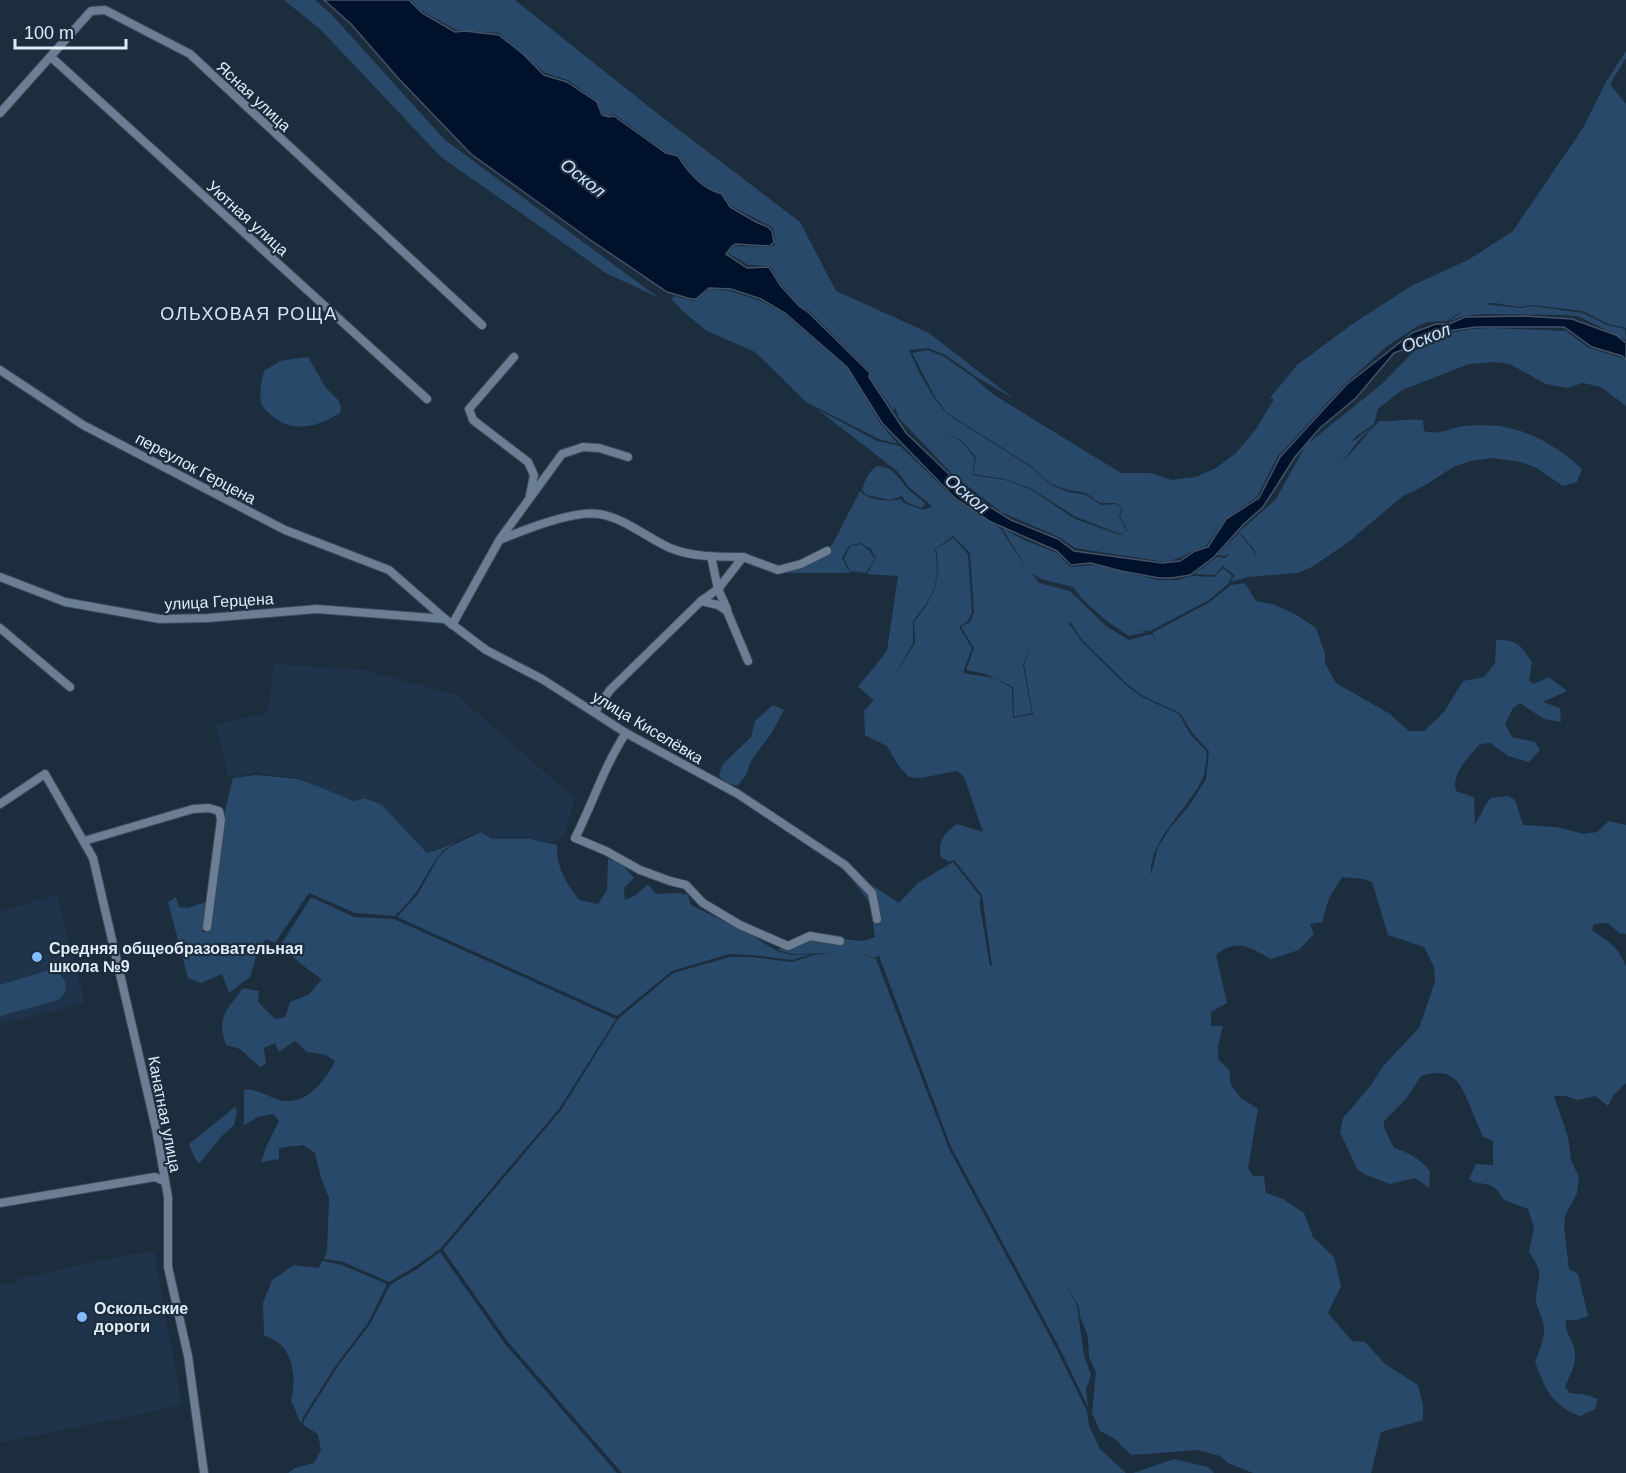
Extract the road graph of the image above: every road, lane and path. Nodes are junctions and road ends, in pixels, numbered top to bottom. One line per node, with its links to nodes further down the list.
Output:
1 (51, 57): 2 (street, Ясная улица); 3 (street, Ясная улица); 6 (street, Уютная улица)
2 (0, 113)
3 (482, 325)
4 (514, 357): 8 (street)
5 (0, 370): 13 (street, переулок Герцена)
6 (427, 399)
7 (628, 457): 8 (street)
8 (529, 498): 9 (street)
9 (500, 539): 11 (street); 19 (street)
10 (827, 551): 12 (street)
11 (711, 556): 12 (street); 15 (street)
12 (742, 557): 15 (street)
13 (389, 570): 18 (street, улица Киселёвка)
14 (0, 577): 18 (street, улица Герцена)
15 (718, 589): 16 (street); 17 (street)
16 (701, 601): 17 (street); 23 (street)
17 (728, 611): 21 (street)
18 (445, 619): 19 (street, улица Киселёвка)
19 (452, 625): 23 (street, улица Киселёвка)
20 (0, 628): 22 (street)
21 (748, 661)
22 (70, 687)
23 (595, 712): 24 (street, улица Киселёвка)
24 (626, 733): 27 (street, улица Киселёвка); 29 (street)
25 (0, 804): 26 (street, Канатная улица)
26 (84, 841): 28 (street); 30 (street, Канатная улица)
27 (877, 920)
28 (207, 927)
29 (840, 941)
30 (164, 1181): 31 (street); 32 (street, Канатная улица)
31 (0, 1203)
32 (204, 1473)

